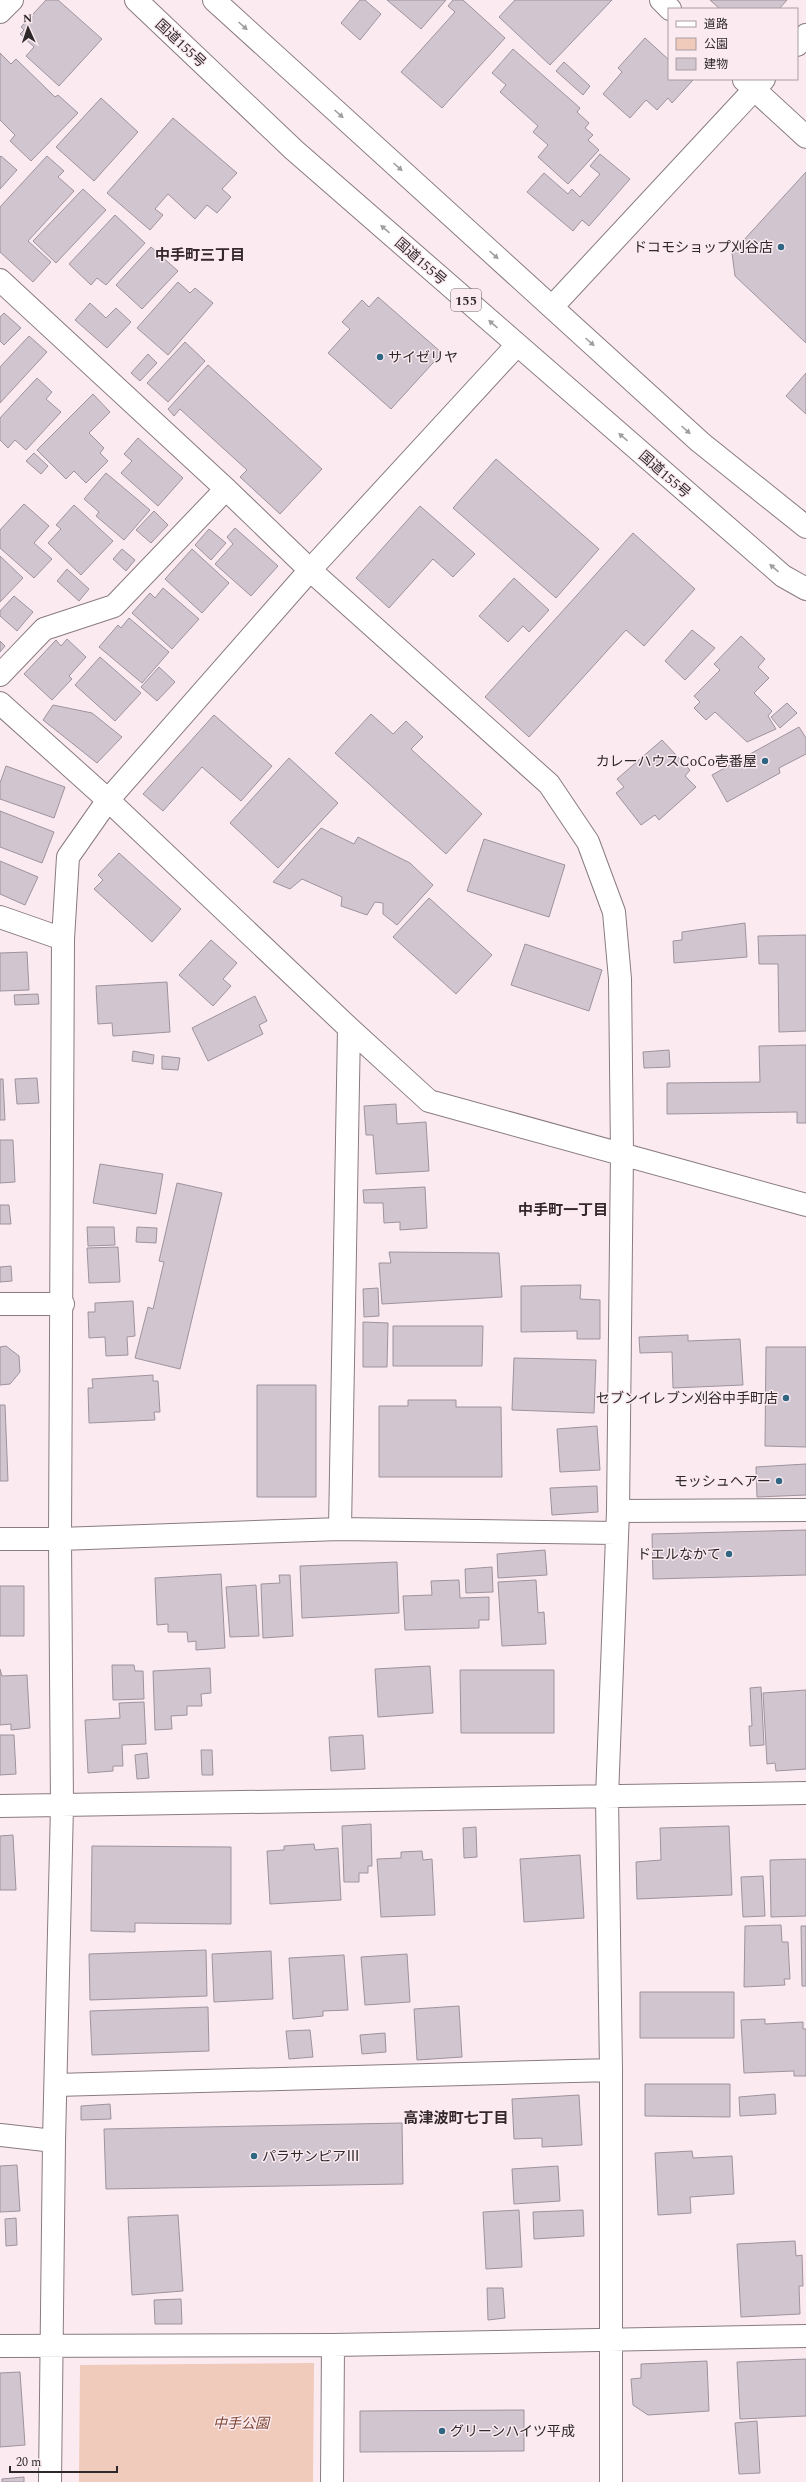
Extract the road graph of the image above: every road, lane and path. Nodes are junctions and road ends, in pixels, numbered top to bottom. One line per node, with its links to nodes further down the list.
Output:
1 (12, 0): 6 (main road)
2 (136, 0): 13 (main road, 国道155号 / 155, one-way to 2)
3 (214, 0): 12 (main road, one-way to 12)
4 (661, 0): 5 (main road)
5 (669, 8)
6 (0, 12)
7 (806, 35): 8 (main road)
8 (798, 43)
9 (754, 82): 10 (main road); 12 (main road)
10 (806, 137)
11 (0, 280): 14 (main road)
12 (552, 307): 15 (main road, one-way to 15)
13 (517, 345): 16 (main road); 17 (main road, 国道155号 / 155, one-way to 13)
14 (226, 489): 16 (main road); 18 (main road)
15 (806, 527)
16 (310, 570): 20 (main road); 24 (main road)
17 (806, 589)
18 (0, 675)
19 (0, 703): 20 (main road)
20 (108, 800): 22 (main road); 23 (main road)
21 (0, 917): 22 (main road)
22 (62, 939): 27 (main road)
23 (349, 1028): 24 (main road); 30 (main road)
24 (622, 1152): 25 (main road); 29 (main road)
25 (806, 1205)
26 (0, 1304): 27 (main road)
27 (62, 1304): 33 (main road)
28 (806, 1510): 29 (main road)
29 (618, 1511): 31 (main road)
30 (340, 1529): 31 (main road); 33 (main road)
31 (616, 1533): 35 (main road)
32 (0, 1539): 33 (main road)
33 (60, 1539): 37 (main road)
34 (806, 1793): 35 (main road)
35 (607, 1797): 37 (main road); 38 (main road)
36 (0, 1806): 37 (main road)
37 (62, 1806): 39 (main road)
38 (610, 2070): 39 (main road); 43 (main road)
39 (56, 2085): 41 (main road)
40 (0, 2135): 41 (main road)
41 (54, 2141): 46 (main road)
42 (806, 2336): 43 (main road)
43 (612, 2340): 44 (main road); 49 (main road)
44 (333, 2345): 46 (main road); 48 (main road)
45 (0, 2346): 46 (main road)
46 (52, 2346): 47 (main road)
47 (50, 2482)
48 (332, 2482)
49 (611, 2482)

